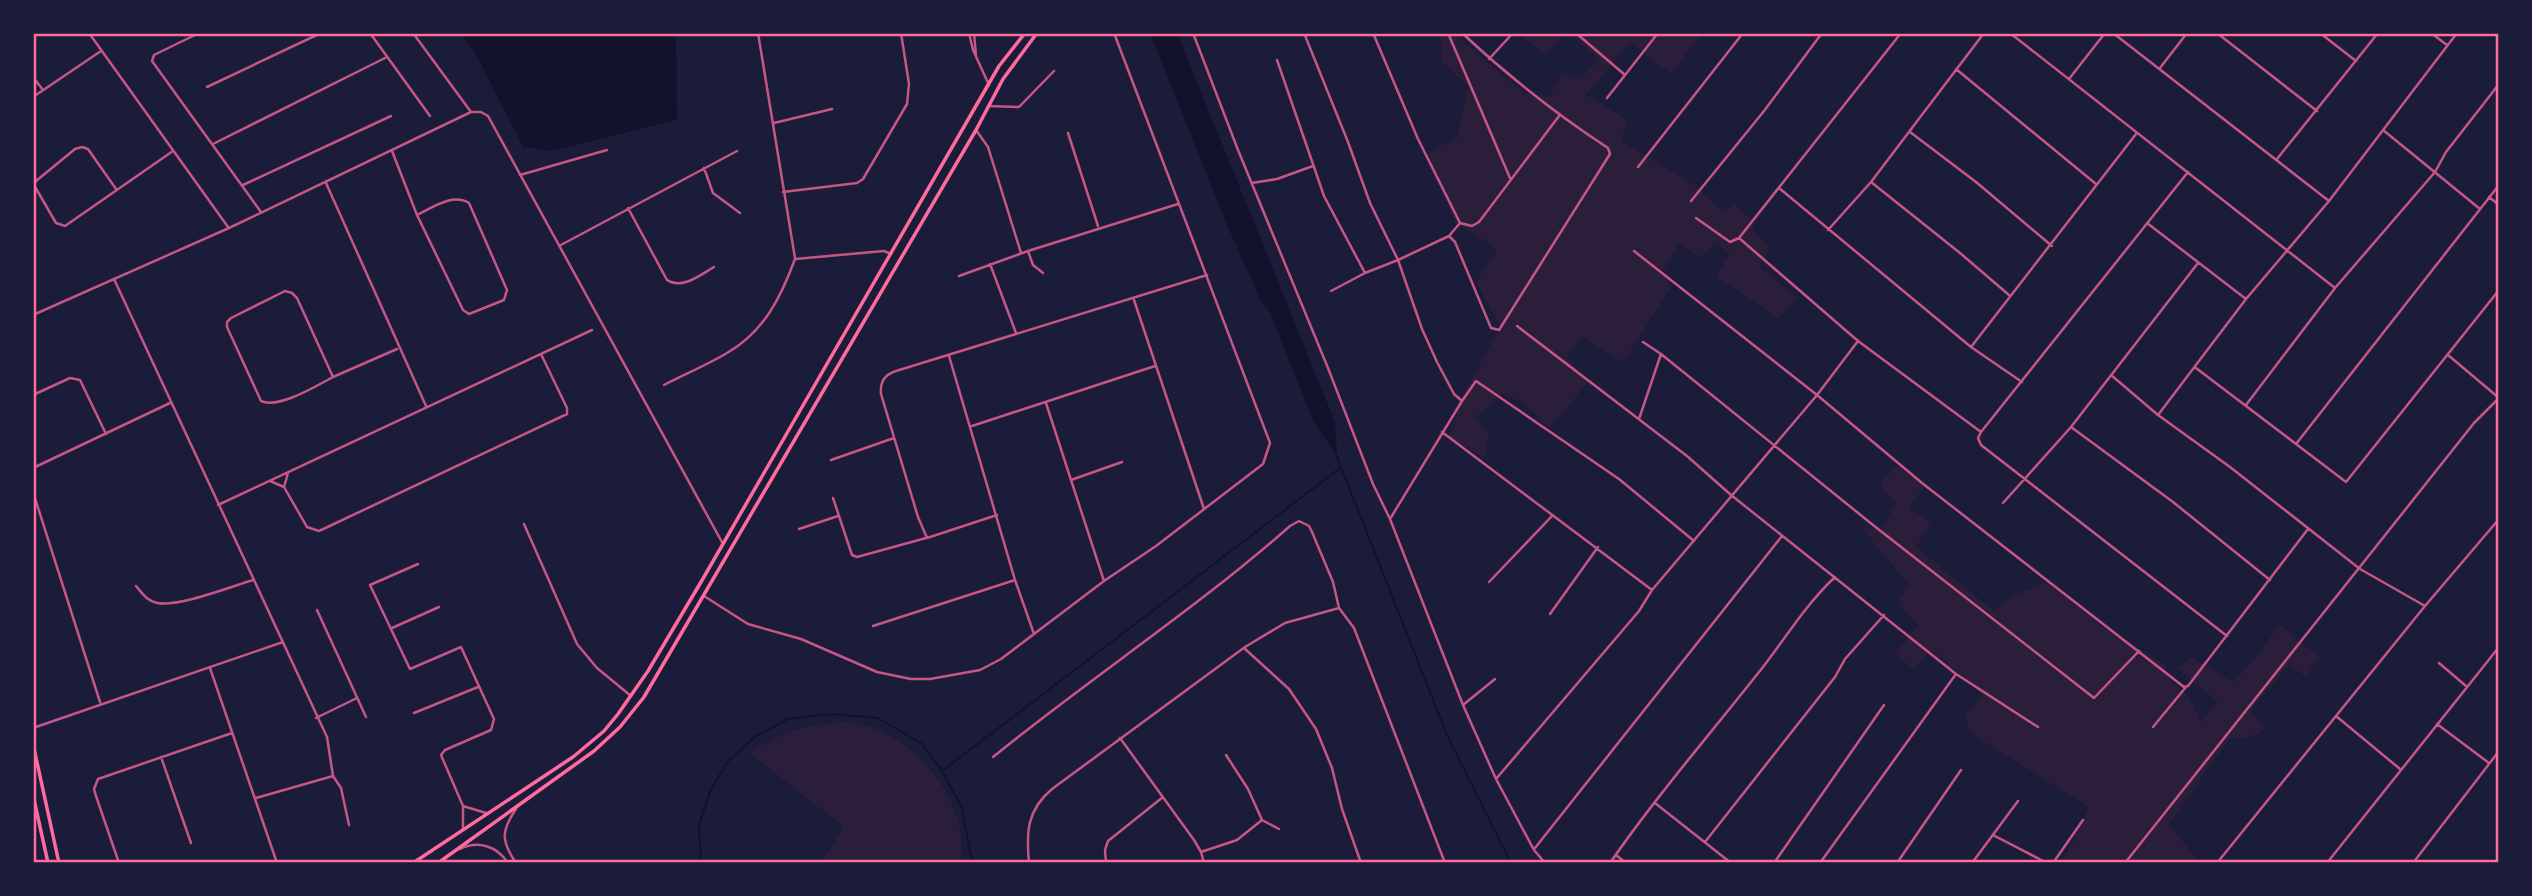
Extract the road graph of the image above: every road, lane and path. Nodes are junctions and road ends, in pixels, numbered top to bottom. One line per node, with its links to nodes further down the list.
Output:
1 (89, 33): 34 (street)
2 (199, 33): 64 (street)
3 (321, 33): 47 (street)
4 (370, 33): 35 (street)
5 (413, 33): 54 (street)
6 (758, 33): 58 (street)
7 (901, 33): 85 (street)
8 (972, 33): 46 (street)
9 (1025, 33): 46 (main road)
10 (1037, 33): 51 (main road)
11 (1114, 33): 89 (street)
12 (1193, 33): 79 (street)
13 (1304, 33): 112 (street)
14 (1373, 33): 97 (street)
15 (1448, 33): 76 (street)
16 (1462, 33): 36 (street)
17 (1513, 33): 36 (street)
18 (1576, 33): 42 (street)
19 (1658, 33): 42 (street)
20 (1742, 33): 71 (street)
21 (1822, 33): 87 (street)
22 (1901, 33): 83 (street)
23 (1984, 33): 40 (street)
24 (2010, 33): 44 (street)
25 (2105, 33): 44 (street)
26 (2113, 33): 39 (street)
27 (2187, 33): 39 (street)
28 (2217, 33): 53 (street)
29 (2320, 33): 38 (street)
30 (2378, 33): 38 (street)
31 (2431, 33): 33 (street)
32 (2456, 33): 33 (street)
33 (2447, 45): 60 (street)
34 (101, 51): 48 (street); 66 (street)
35 (387, 57): 56 (street); 64 (street)
36 (1489, 59): 57 (street)
37 (1278, 60): 70 (street)
38 (2356, 61): 53 (street)
39 (2160, 68): 69 (street)
40 (1956, 69): 61 (street); 80 (street)
41 (1054, 71): 51 (street)
42 (1625, 75): 50 (street)
43 (33, 77): 48 (street)
44 (2069, 79): 63 (street)
45 (2499, 84): 74 (street)
46 (989, 85): 110 (main road)
47 (207, 88)
48 (43, 90): 49 (street)
49 (33, 97)
50 (1607, 98)
51 (988, 106): 59 (main road)
52 (832, 109): 58 (street)
53 (2317, 111): 69 (street)
54 (471, 112): 67 (street); 75 (street)
55 (391, 116): 81 (street)
56 (430, 116)
57 (1559, 116): 76 (street); 102 (street)
58 (773, 123): 85 (street)
59 (976, 130): 109 (street); 200 (main road)
60 (2383, 130): 74 (street); 88 (street)
61 (1909, 131): 78 (street); 105 (street)
62 (1068, 133): 100 (street)
63 (2137, 133): 73 (street); 80 (street)
64 (213, 144): 81 (street)
65 (607, 150): 75 (street)
66 (173, 151): 84 (street); 99 (street)
67 (391, 151): 77 (street); 95 (street)
68 (737, 151): 72 (street)
69 (2277, 160): 88 (street)
70 (1313, 166): 79 (street); 117 (street)
71 (1639, 167)
72 (704, 168): 91 (street); 94 (street)
73 (2188, 172): 98 (street); 108 (street)
74 (2435, 172): 92 (street); 121 (street)
75 (520, 175): 104 (street)
76 (1511, 179): 97 (street)
77 (325, 182): 93 (street); 134 (street)
78 (1871, 182): 101 (street); 124 (street)
79 (1252, 183): 180 (street)
80 (2096, 184): 105 (street)
81 (243, 185): 93 (street)
82 (2499, 185): 86 (street)
83 (1779, 188): 101 (street); 103 (street)
84 (116, 189): 84 (street)
85 (782, 192): 111 (street)
86 (2489, 197): 90 (street); 92 (street)
87 (1691, 201)
88 (2329, 201): 108 (street)
89 (1178, 204): 100 (street); 118 (street)
90 (2499, 205)
91 (628, 208): 104 (street); 115 (street)
92 (2480, 209): 161 (street)
93 (261, 212): 99 (street)
94 (740, 213)
95 (417, 215): 95 (street)
96 (1696, 218): 103 (street)
97 (1460, 223): 102 (street)
98 (2147, 223): 113 (street); 143 (street)
99 (229, 228): 120 (street)
100 (1098, 228): 106 (street)
101 (1828, 230): 133 (street)
102 (1450, 236): 112 (street)
103 (1739, 238): 131 (street)
104 (559, 246): 188 (street)
105 (2052, 246): 124 (street)
106 (1028, 251): 109 (street); 116 (street)
107 (1634, 251): 146 (street)
108 (2287, 251): 121 (street); 126 (street)
109 (1021, 253): 114 (street)
110 (891, 254): 111 (street); 188 (main road)
111 (795, 259): 144 (street)
112 (1398, 260): 117 (street); 148 (street)
113 (2198, 262): 126 (street); 141 (street)
114 (990, 264): 119 (street); 130 (street)
115 (714, 267)
116 (1043, 273)
117 (1365, 273): 123 (street)
118 (1207, 275): 125 (street); 176 (street)
119 (959, 276)
120 (114, 279): 127 (street); 150 (street)
121 (2335, 288): 151 (street)
122 (2499, 290): 137 (street)
123 (1331, 291)
124 (2010, 296): 133 (street)
125 (1133, 298): 130 (street); 139 (street)
126 (2246, 299): 140 (street)
127 (33, 316)
128 (1517, 326): 154 (street)
129 (592, 330): 135 (street)
130 (1016, 333): 138 (street)
131 (1858, 341): 146 (street); 158 (street)
132 (1643, 342): 136 (street)
133 (1971, 347): 143 (street)
134 (399, 348): 142 (street); 152 (street)
135 (541, 354): 152 (street); 170 (street)
136 (1661, 354): 154 (street); 162 (street)
137 (2447, 354): 147 (street); 161 (street)
138 (948, 355): 155 (street); 160 (street)
139 (1155, 366): 149 (street); 176 (street)
140 (2196, 368): 151 (street); 153 (street)
141 (2111, 375): 153 (street); 156 (street)
142 (333, 377): 142 (street)
143 (2022, 382): 158 (street)
144 (664, 385)
145 (33, 395): 159 (street)
146 (1817, 395): 162 (street); 214 (street)
147 (2499, 398): 191 (street)
148 (1461, 400): 157 (street); 187 (street)
149 (1046, 402): 155 (street); 167 (street)
150 (170, 403): 159 (street); 175 (street)
151 (2246, 405): 161 (street)
152 (426, 406): 166 (street)
153 (2158, 415): 184 (street)
154 (1639, 419): 172 (street)
155 (971, 426): 177 (street)
156 (2071, 428): 168 (street); 195 (street)
157 (1443, 432): 179 (street); 180 (street)
158 (1981, 432): 168 (street)
159 (106, 434): 165 (street)
160 (894, 438): 163 (street); 186 (street)
161 (2296, 444)
162 (1774, 446): 172 (street); 214 (street)
163 (831, 460)
164 (1122, 462): 167 (street)
165 (33, 468)
166 (288, 472): 169 (street); 170 (street)
167 (1071, 480): 196 (street)
168 (2025, 480): 174 (street); 210 (street)
169 (270, 481): 170 (street); 175 (street)
170 (285, 487)
171 (33, 492): 224 (street)
172 (1731, 495): 185 (street); 187 (street)
173 (832, 498): 178 (street)
174 (2003, 503)
175 (218, 505): 193 (street)
176 (1204, 509): 196 (street)
177 (997, 515): 186 (street); 194 (street)
178 (838, 516): 183 (street); 186 (street)
179 (1552, 516): 189 (street); 197 (street)
180 (1390, 519): 225 (street)
181 (2499, 519): 201 (street)
182 (524, 524): 222 (street)
183 (799, 529)
184 (2308, 529): 191 (street); 195 (street)
185 (1782, 536): 192 (street); 263 (street)
186 (927, 538)
187 (1694, 541): 199 (street)
188 (723, 544): 222 (main road)
189 (1598, 547): 199 (street); 205 (street)
190 (418, 564): 208 (street)
191 (2360, 569): 201 (street); 292 (street)
192 (1835, 577): 206 (street); 251 (street)
193 (253, 580): 198 (street); 211 (street)
194 (1015, 580): 207 (street); 209 (street)
195 (2270, 580): 210 (street)
196 (1104, 581): 209 (street)
197 (1489, 582)
198 (136, 586)
199 (1652, 590): 246 (street)
200 (704, 595): 209 (street); 252 (main road)
201 (2425, 606): 228 (street)
202 (439, 607): 208 (street)
203 (1339, 608): 213 (street); 241 (street); 281 (street)
204 (317, 610): 223 (street)
205 (1550, 614)
206 (1884, 615): 217 (street); 261 (street)
207 (873, 626)
208 (392, 628): 220 (street)
209 (1034, 634)
210 (2227, 636): 221 (street)
211 (283, 642): 216 (street); 230 (street)
212 (2499, 646): 219 (street)
213 (1244, 648): 236 (street); 280 (street)
214 (2139, 651): 221 (street)
215 (2439, 663): 219 (street)
216 (210, 668): 224 (street); 235 (street)
217 (1956, 674): 232 (street); 287 (street)
218 (1495, 679): 225 (street)
219 (2466, 686): 231 (street)
220 (478, 687): 227 (street); 253 (street)
221 (2187, 687): 233 (street)
222 (631, 696): 254 (main road)
223 (357, 698): 229 (street); 230 (street)
224 (100, 704): 234 (street)
225 (1463, 705): 246 (street)
226 (1884, 705): 286 (street)
227 (414, 713)
228 (2336, 716): 243 (street); 293 (street)
229 (366, 717)
230 (316, 718): 245 (street)
231 (2437, 724): 242 (street); 243 (street)
232 (2038, 727)
233 (2152, 727)
234 (33, 728)
235 (232, 733): 240 (street); 248 (street)
236 (1120, 738): 249 (street); 277 (street)
237 (33, 744): 269 (main road)
238 (2499, 751): 242 (street)
239 (1226, 755): 255 (street)
240 (161, 756): 262 (street); 270 (street)
241 (993, 757)
242 (2489, 763): 295 (street)
243 (2400, 769): 294 (street)
244 (1961, 770): 288 (street)
245 (333, 776): 248 (street); 257 (street)
246 (1496, 779): 263 (street)
247 (33, 795): 268 (main road)
248 (256, 797): 271 (street)
249 (1163, 797): 264 (street); 278 (street)
250 (2018, 801): 260 (street)
251 (1655, 803): 261 (street); 266 (street)
252 (519, 804): 265 (main road); 276 (street)
253 (463, 806): 254 (street); 258 (street)
254 (486, 813): 258 (main road)
255 (1262, 820): 259 (street); 264 (street)
256 (2082, 820): 291 (street)
257 (349, 825)
258 (463, 828): 272 (main road)
259 (1279, 829)
260 (1993, 835): 289 (street); 290 (street)
261 (1705, 842): 285 (street)
262 (191, 843)
263 (1534, 850): 282 (street)
264 (1201, 852): 279 (street)
265 (449, 855): 273 (main road); 274 (street); 275 (street)
266 (1616, 855): 283 (street); 284 (street)
267 (2499, 858): 296 (street)
268 (48, 863)
269 (59, 863)
270 (119, 863)
271 (277, 863)
272 (413, 863)
273 (438, 863)
274 (448, 863)
275 (508, 863)
276 (516, 863)
277 (1029, 863)
278 (1106, 863)
279 (1203, 863)
280 (1361, 863)
281 (1445, 863)
282 (1545, 863)
283 (1610, 863)
284 (1626, 863)
285 (1731, 863)
286 (1774, 863)
287 (1820, 863)
288 (1897, 863)
289 (1972, 863)
290 (2047, 863)
291 (2053, 863)
292 (2125, 863)
293 (2217, 863)
294 (2327, 863)
295 (2413, 863)
296 (2495, 863)

